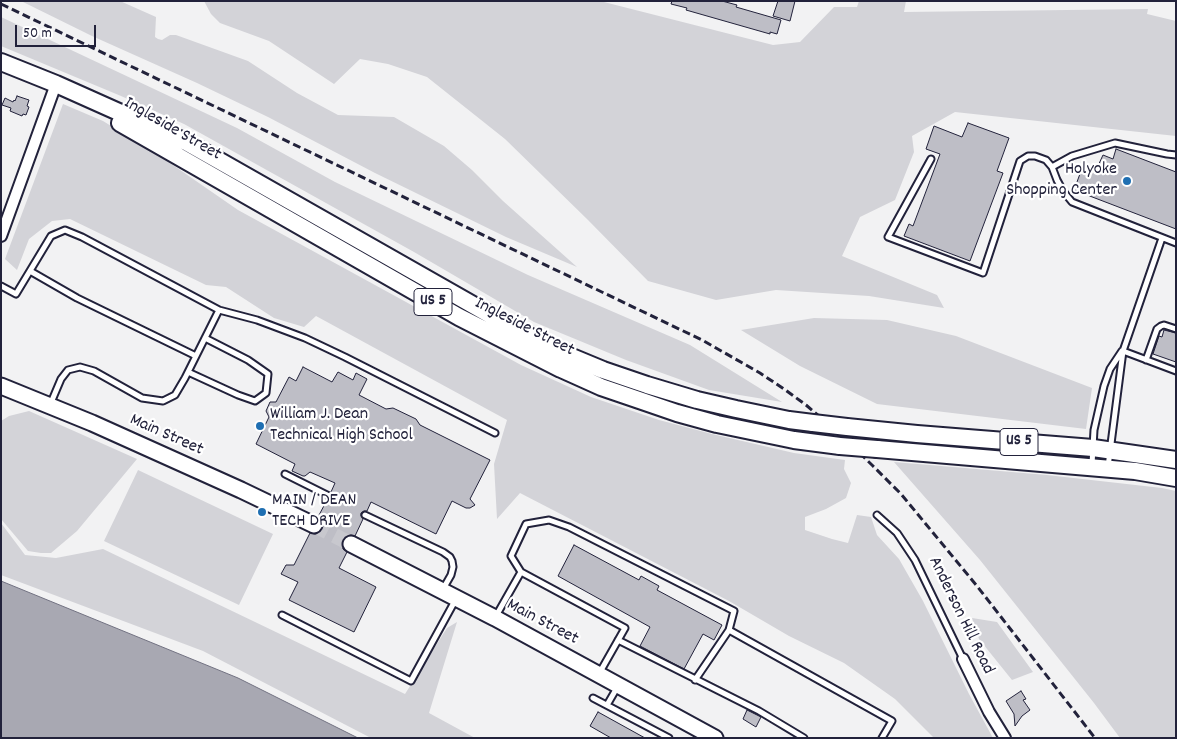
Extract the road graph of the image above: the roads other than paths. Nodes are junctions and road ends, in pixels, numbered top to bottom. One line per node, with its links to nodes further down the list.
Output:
1 (1, 62): 2 (main road, Ingleside Street / US 5)
2 (56, 84): 6 (street); 23 (main road, Ingleside Street / US 5, bridge); 26 (main road, Ingleside Street / US 5, bridge)
3 (1176, 155): 5 (lane)
4 (931, 159): 5 (lane)
5 (1052, 167): 8 (lane)
6 (4, 221): 7 (street)
7 (1, 236)
8 (1162, 238): 9 (lane); 15 (lane)
9 (1176, 243)
10 (30, 271): 11 (lane); 12 (lane); 16 (lane)
11 (1, 286)
12 (219, 310): 14 (lane); 22 (lane)
13 (1176, 329): 17 (lane)
14 (204, 338): 16 (lane); 19 (lane)
15 (1122, 351): 17 (lane); 23 (lane); 24 (lane)
16 (196, 356): 19 (lane)
17 (1146, 360): 18 (lane)
18 (1176, 371)
19 (188, 372): 21 (lane)
20 (1, 386): 21 (main road, Main Street)
21 (50, 406): 32 (main road, Main Street)
22 (495, 433)
23 (1093, 448): 24 (main road, US 5); 26 (lane)
24 (1110, 450): 25 (main road, US 5); 26 (lane)
25 (1176, 460)
26 (1100, 468): 28 (main road, US 5)
27 (285, 474): 29 (lane)
28 (1176, 478)
29 (329, 496)
30 (365, 515): 35 (lane)
31 (877, 515): 41 (lane, Anderson Hill Road)
32 (314, 525)
33 (351, 544): 35 (main road, Main Street)
34 (521, 572): 38 (lane); 39 (lane); 40 (lane)
35 (442, 591): 36 (main road, Main Street)
36 (456, 598): 37 (lane); 38 (main road, Main Street)
37 (282, 615)
38 (495, 618): 42 (main road, Main Street)
39 (729, 630): 43 (lane); 50 (lane)
40 (618, 640): 42 (lane); 43 (lane)
41 (963, 659): 51 (street, Anderson Hill Road)
42 (599, 675): 44 (main road, Main Street)
43 (695, 680): 49 (lane)
44 (618, 685): 46 (lane); 47 (main road, Main Street)
45 (593, 698): 46 (lane)
46 (607, 706): 48 (lane)
47 (708, 736)
48 (669, 738)
49 (804, 738)
50 (882, 738)
51 (1005, 738)

